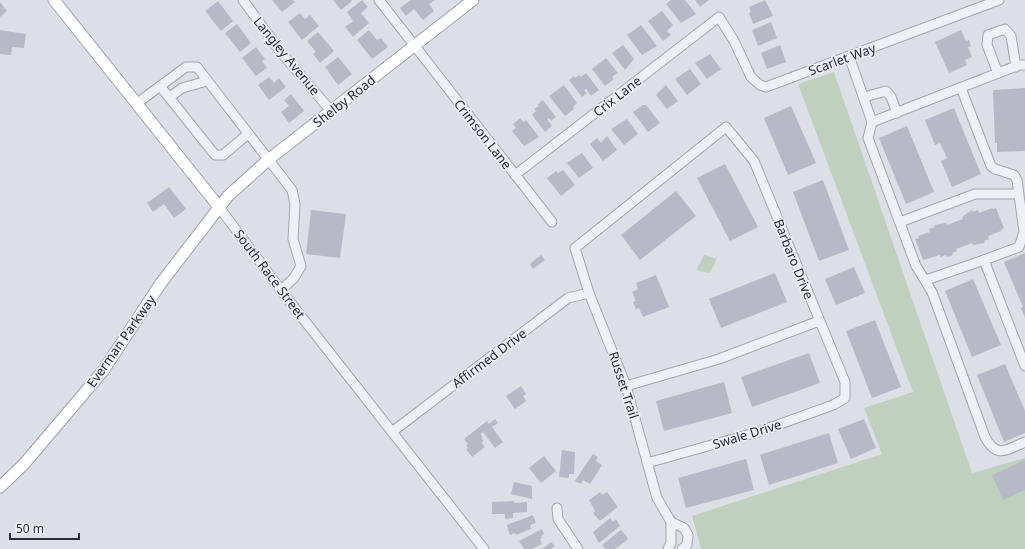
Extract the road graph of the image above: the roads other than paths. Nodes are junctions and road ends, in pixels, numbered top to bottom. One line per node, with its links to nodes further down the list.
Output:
1 (54, 0): 16 (main road, South Race Street)
2 (243, 0): 17 (street, Langley Avenue)
3 (379, 0): 7 (street, Crimson Lane)
4 (473, 0): 7 (main road, Shelby Road)
5 (998, 0): 8 (street, Scarlet Way)
6 (719, 17): 8 (street, Scarlet Way); 23 (street, Crix Lane)
7 (415, 45): 17 (main road, Shelby Road); 23 (street, Crimson Lane)
8 (849, 56): 15 (street)
9 (1020, 66): 10 (street); 10 (street)
10 (998, 74): 13 (street)
11 (207, 81): 12 (street); 14 (street); 21 (street)
12 (160, 86): 14 (street); 16 (street)
13 (960, 88): 18 (street); 24 (street)
14 (170, 97): 21 (street)
15 (864, 97): 18 (street); 19 (street)
16 (136, 104): 25 (main road, South Race Street)
17 (331, 111): 22 (main road, Shelby Road)
18 (897, 113): 19 (street)
19 (872, 122): 27 (street)
20 (726, 127): 31 (street, Russet Trail); 32 (street, Barbaro Drive)
21 (248, 134): 22 (street)
22 (268, 160): 25 (main road, Shelby Road); 30 (street)
23 (515, 175): 26 (street, Crimson Lane)
24 (1018, 194): 27 (street); 28 (street)
25 (219, 207): 30 (street, South Race Street); 39 (main road, Everman Parkway)
26 (552, 222)
27 (900, 222): 29 (street)
28 (984, 260): 29 (street); 33 (street)
29 (926, 280): 37 (street)
30 (281, 290): 36 (street, South Race Street)
31 (589, 293): 34 (street, Russet Trail); 36 (street, Affirmed Drive)
32 (819, 321): 34 (street); 35 (street, Barbaro Drive)
33 (1025, 366)
34 (626, 386): 38 (street, Russet Trail)
35 (845, 398): 38 (street, Swale Drive)
36 (392, 432): 42 (street, South Race Street)
37 (1025, 442)
38 (647, 463): 41 (street, Russet Trail)
39 (0, 487)
40 (557, 508): 43 (street)
41 (671, 522): 44 (street); 45 (street)
42 (484, 549)
43 (578, 549)
44 (668, 549)
45 (682, 549)

